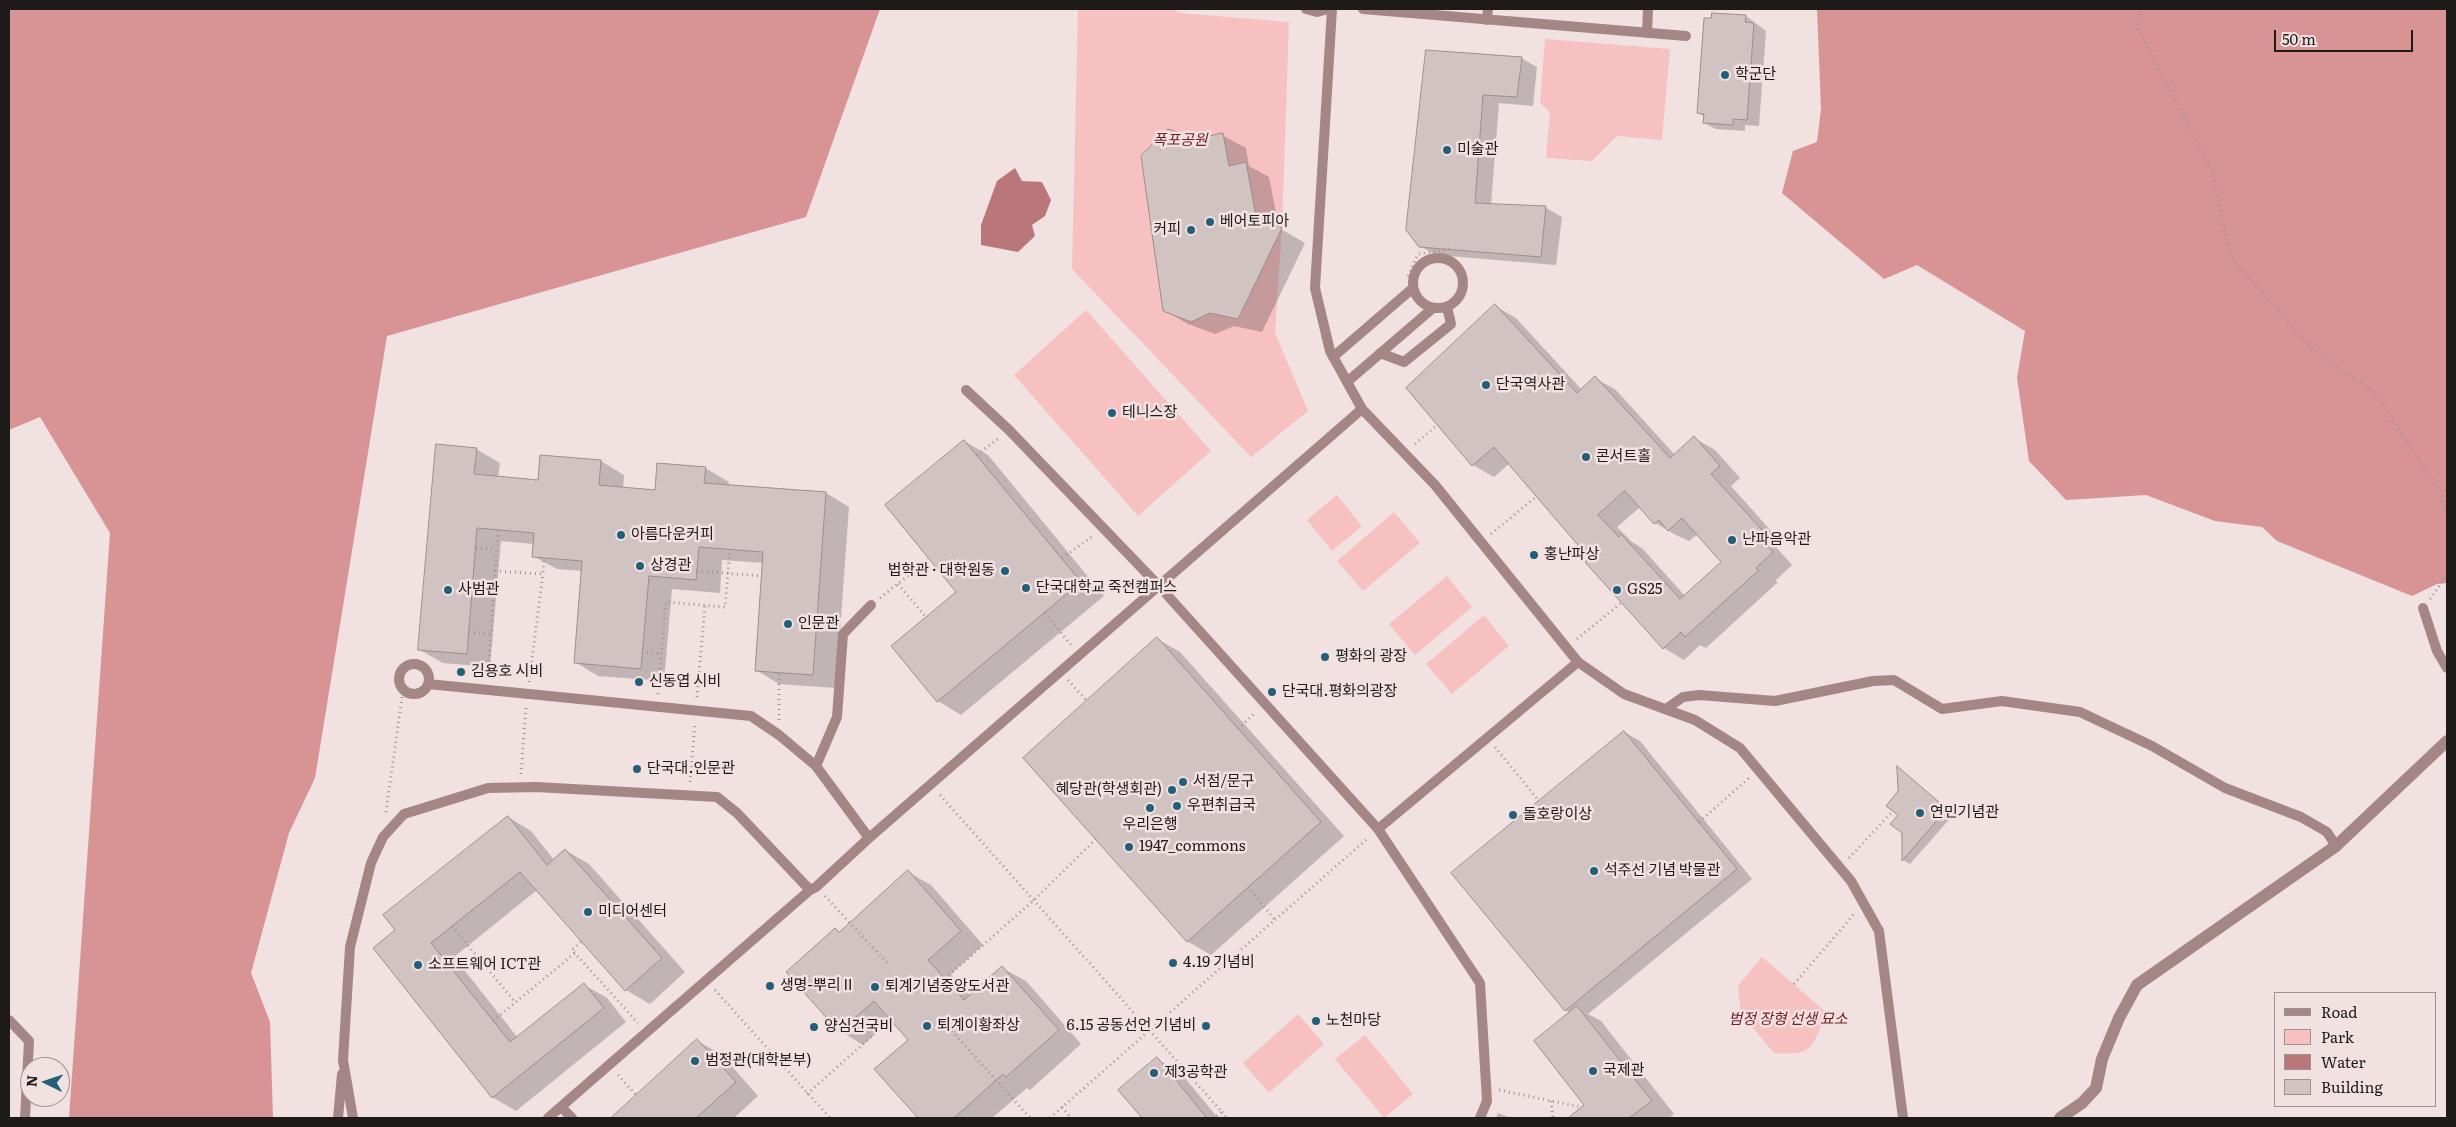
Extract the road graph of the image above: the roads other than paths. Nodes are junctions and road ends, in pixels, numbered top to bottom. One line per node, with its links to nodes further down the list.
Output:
1 (1306, 9): 2 (lane)
2 (1328, 9)
3 (1332, 9): 15 (lane)
4 (1363, 9): 7 (lane)
5 (1488, 9): 8 (lane)
6 (1648, 9): 9 (lane)
7 (1440, 13): 8 (lane)
8 (1487, 20): 9 (lane)
9 (1647, 33): 10 (lane)
10 (1686, 36)
11 (1413, 288): 12 (lane); 13 (lane); 15 (lane)
12 (1447, 307): 13 (lane); 14 (lane)
13 (1433, 308): 14 (lane)
14 (1380, 353): 16 (lane)
15 (1333, 357): 16 (lane)
16 (1347, 382): 18 (lane)
17 (966, 390): 19 (lane)
18 (1362, 408): 19 (lane); 22 (lane)
19 (1159, 586): 28 (lane); 29 (lane)
20 (871, 605): 27 (lane)
21 (2423, 608): 23 (lane)
22 (1578, 662): 25 (lane); 28 (lane)
23 (2447, 668)
24 (428, 684): 24 (lane); 27 (lane)
25 (1666, 710): 30 (lane); 41 (lane)
26 (2447, 741): 30 (street)
27 (816, 766): 29 (lane)
28 (1378, 829): 40 (lane)
29 (869, 838): 31 (lane)
30 (2336, 846): 42 (street)
31 (813, 888): 33 (lane); 34 (lane)
32 (9, 1020): 35 (lane)
33 (342, 1060): 36 (lane); 37 (lane)
34 (561, 1106): 38 (lane); 39 (lane)
35 (24, 1118)
36 (338, 1118)
37 (353, 1118)
38 (548, 1118)
39 (572, 1118)
40 (1480, 1118)
41 (1903, 1118)
42 (2060, 1118)

